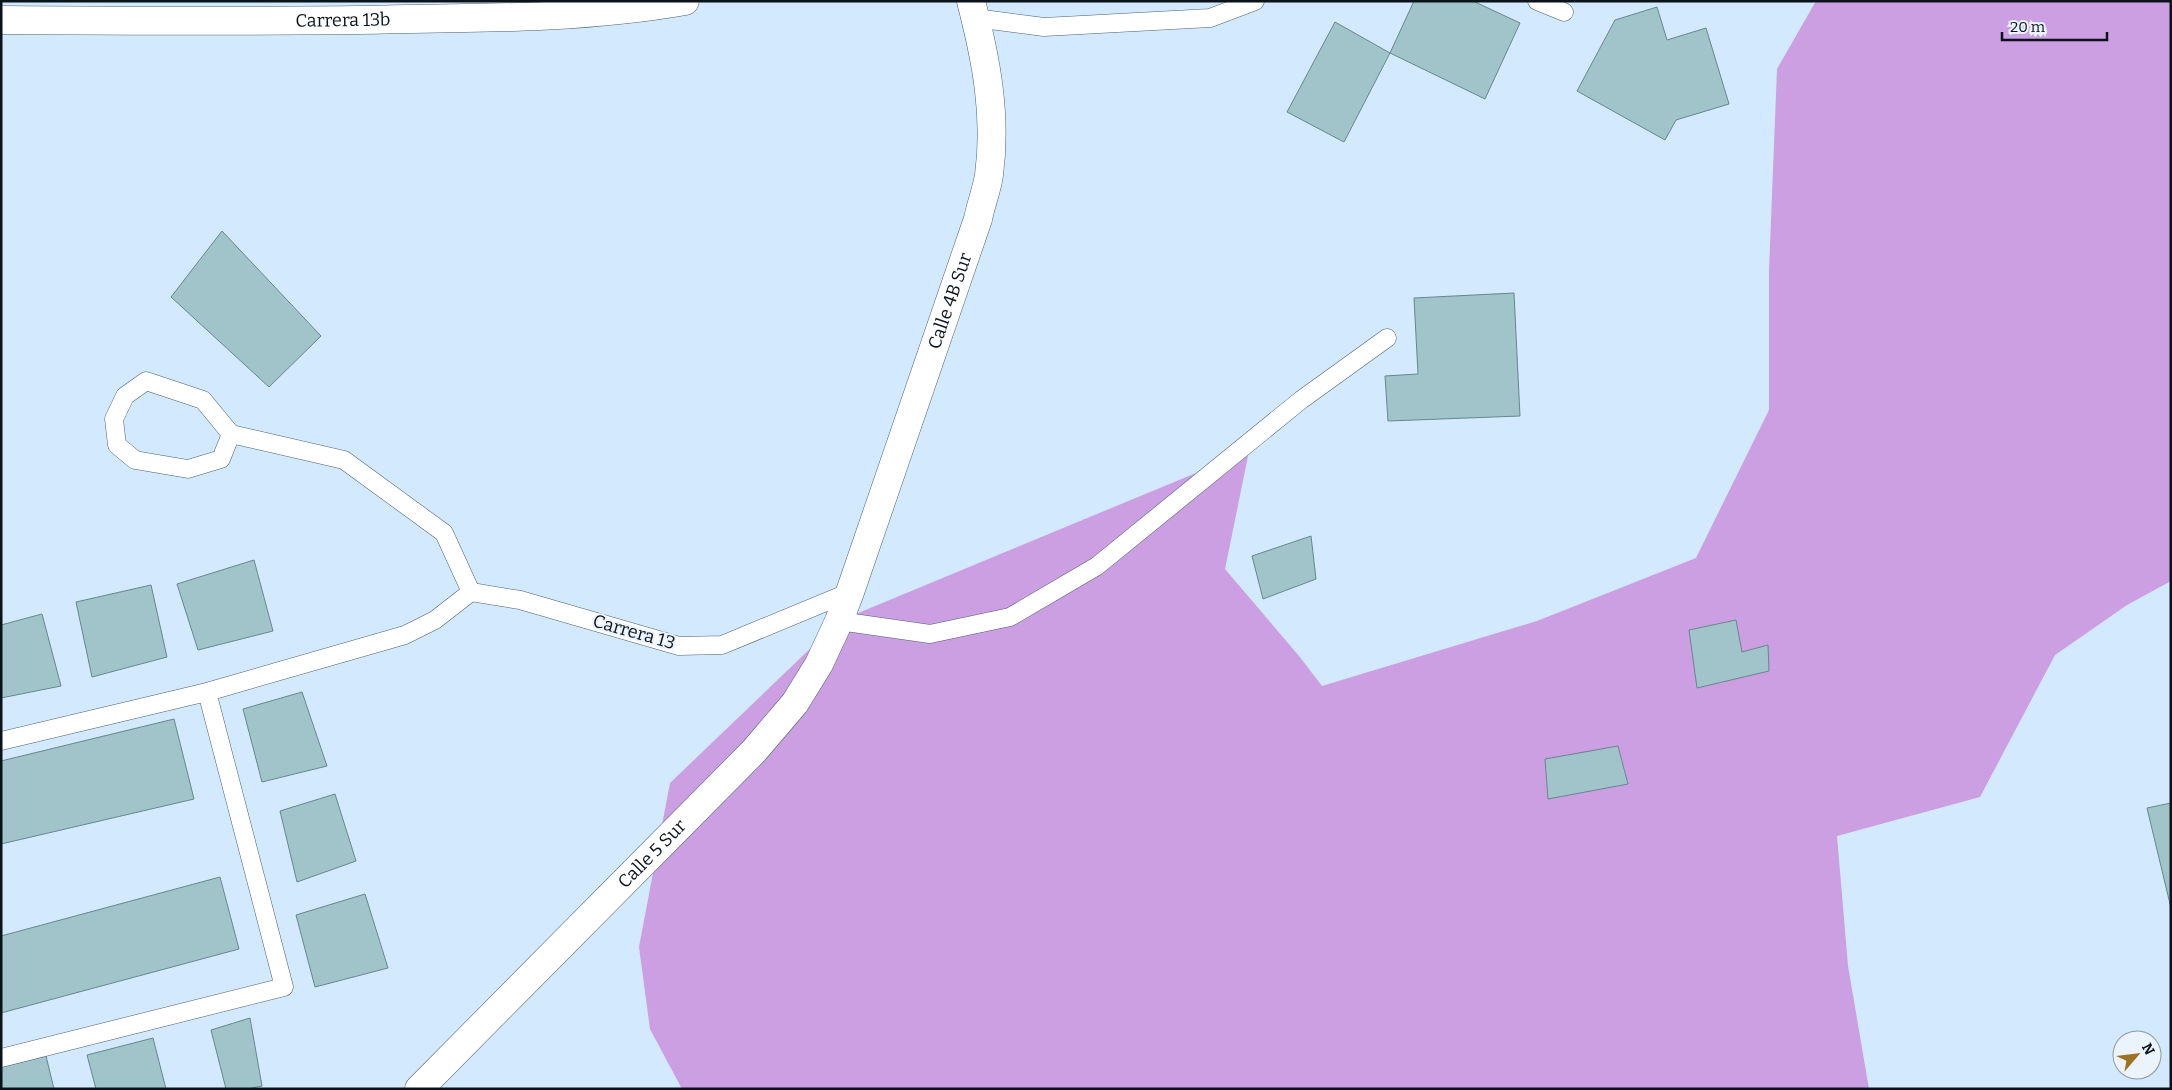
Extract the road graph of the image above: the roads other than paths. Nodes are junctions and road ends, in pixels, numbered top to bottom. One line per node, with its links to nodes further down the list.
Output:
1 (685, 1): 6 (street, Carrera 13b)
2 (1255, 1): 4 (lane)
3 (1537, 1): 5 (lane)
4 (973, 10): 10 (street, Calle 4B Sur)
5 (1564, 12)
6 (3, 23)
7 (1387, 338): 11 (lane)
8 (231, 434): 8 (lane); 9 (lane)
9 (471, 592): 10 (lane, Carrera 13); 12 (lane)
10 (850, 592): 11 (street, Calle 5 Sur)
11 (839, 621): 15 (street, Calle 5 Sur)
12 (207, 692): 13 (lane); 14 (lane)
13 (1, 741)
14 (1, 1058)
15 (419, 1089)

